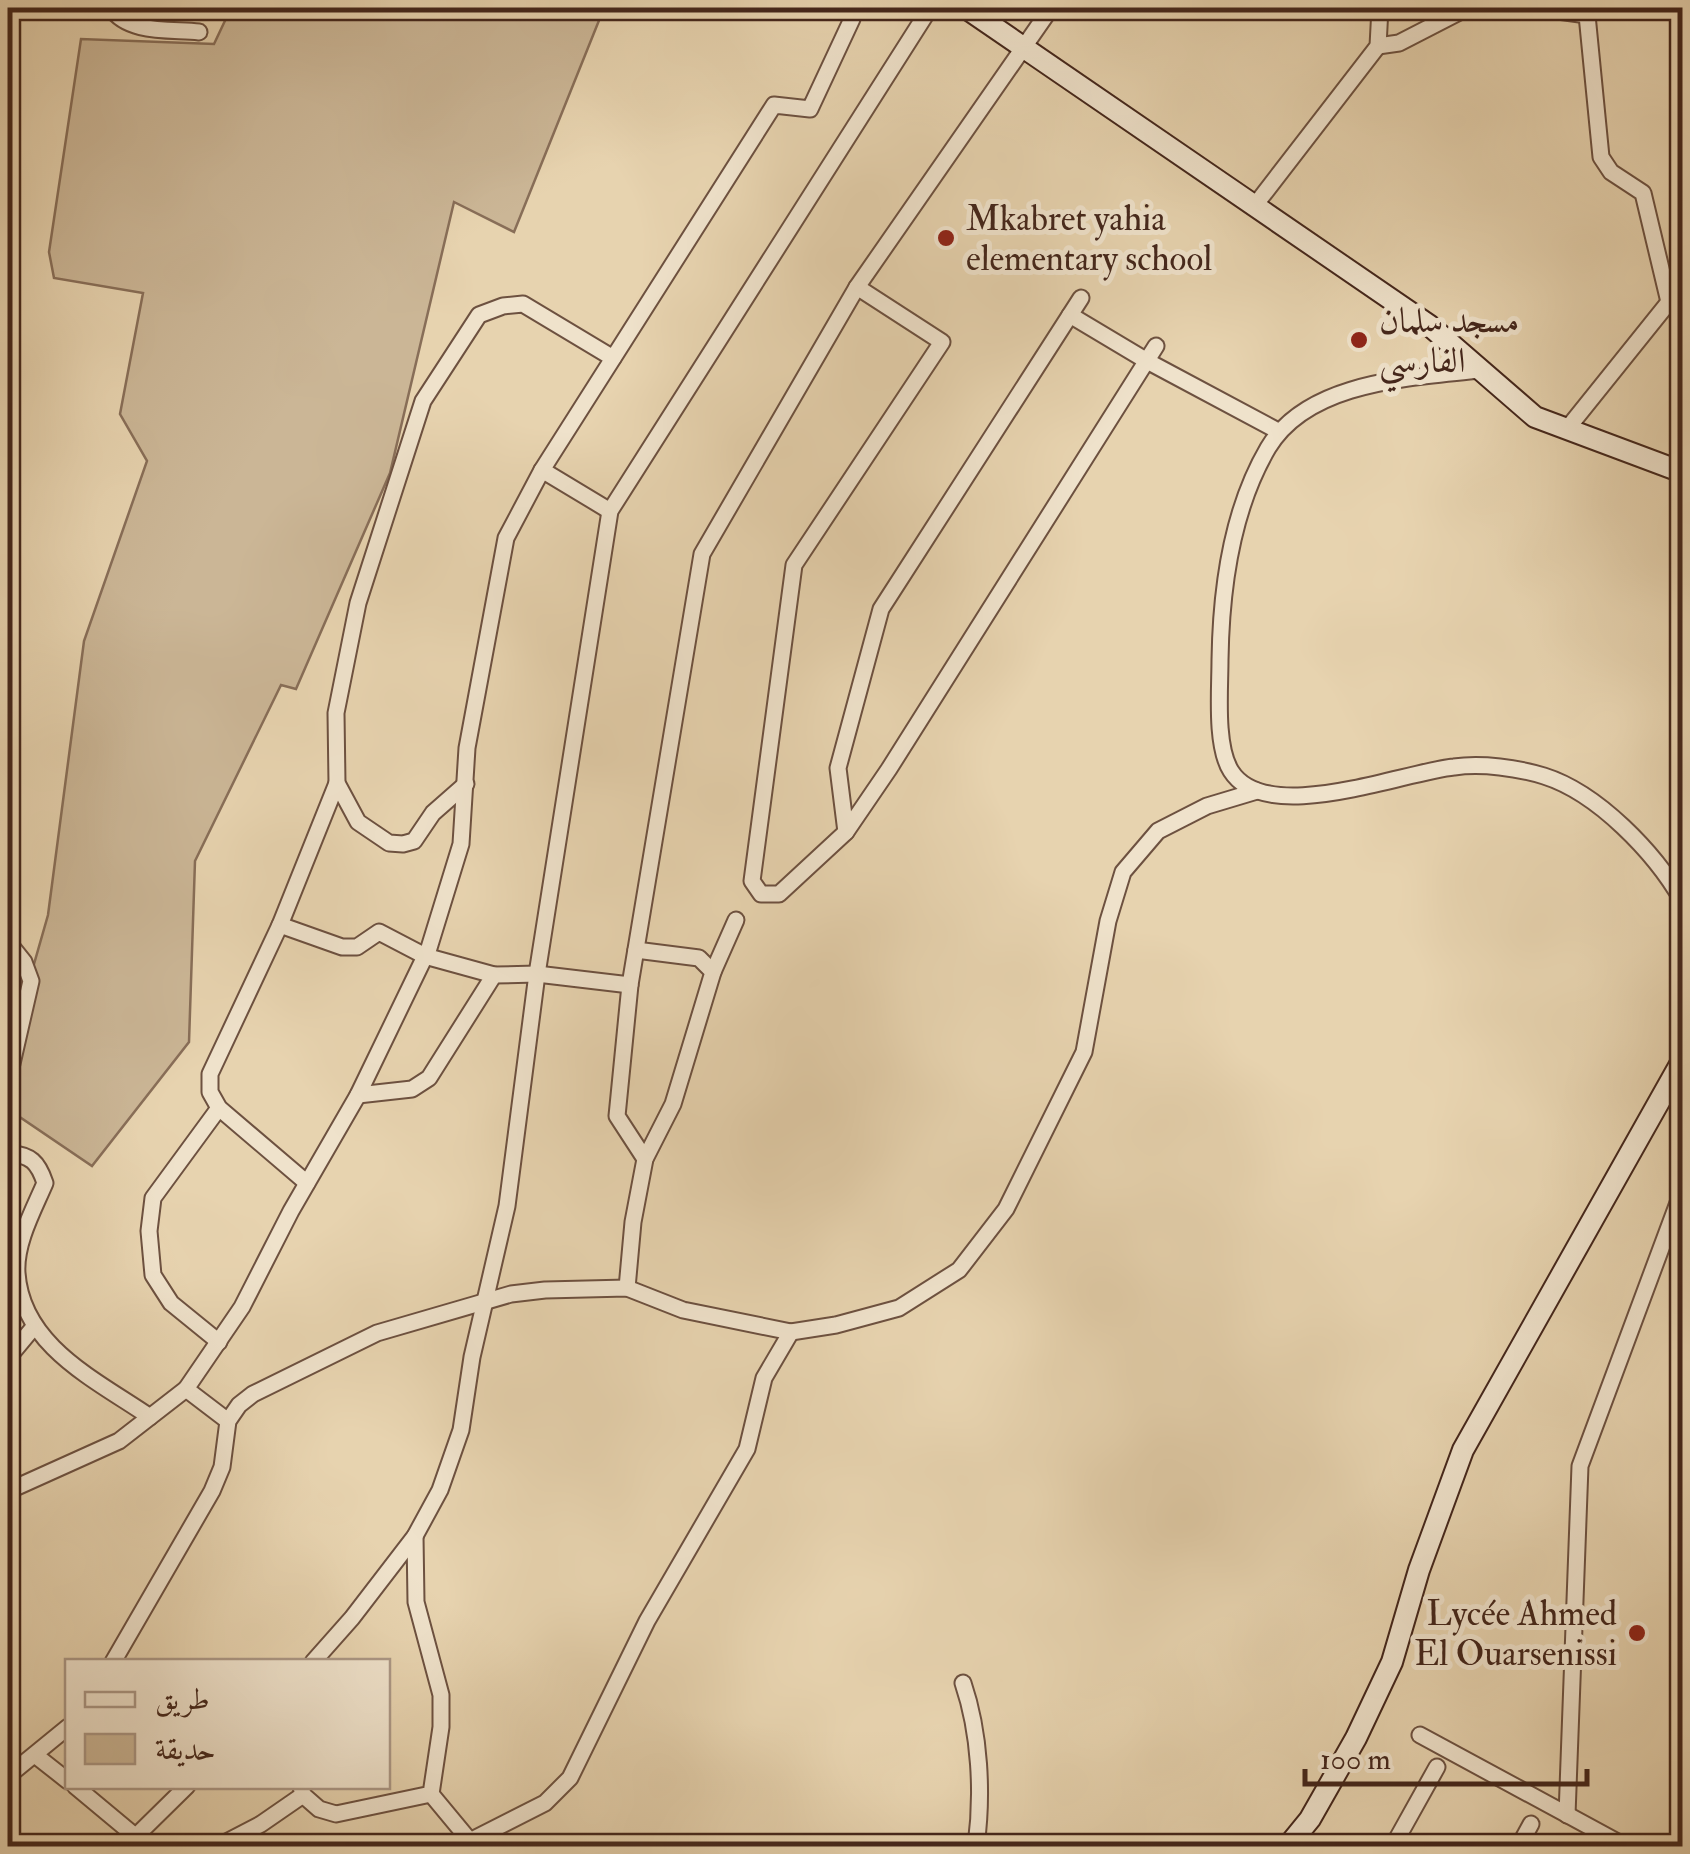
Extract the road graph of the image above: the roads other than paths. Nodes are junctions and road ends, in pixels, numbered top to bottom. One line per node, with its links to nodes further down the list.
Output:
1 (111, 8): 10 (street)
2 (930, 8): 26 (street)
3 (966, 8): 11 (main road)
4 (1051, 8): 11 (street)
5 (1380, 8): 12 (street)
6 (1467, 8): 12 (street)
7 (1536, 8): 8 (street)
8 (1589, 11): 16 (street)
9 (852, 19): 19 (street)
10 (198, 32)
11 (1022, 46): 13 (main road); 14 (street)
12 (1378, 46): 13 (street)
13 (1256, 204): 21 (main road)
14 (857, 287): 30 (street); 35 (street)
15 (1081, 298): 17 (street)
16 (1676, 300): 22 (street)
17 (1070, 315): 20 (street); 30 (street)
18 (1156, 346): 20 (street)
19 (613, 358): 24 (street); 27 (street)
20 (1146, 361): 23 (street); 30 (street)
21 (1479, 370): 22 (main road); 23 (street)
22 (1567, 429): 25 (main road)
23 (1278, 431): 29 (street)
24 (542, 470): 26 (street); 28 (street)
25 (1682, 472)
26 (610, 511): 38 (street)
27 (337, 783): 28 (street); 33 (street)
28 (466, 784): 36 (street)
29 (1257, 791): 31 (street); 52 (street)
30 (846, 832)
31 (1682, 900)
32 (736, 920): 37 (street)
33 (280, 924): 36 (street); 44 (street)
34 (8, 942): 42 (street)
35 (636, 950): 37 (street); 40 (street)
36 (425, 956): 39 (street); 43 (street)
37 (713, 972): 46 (street)
38 (537, 974): 39 (street); 40 (street); 50 (street)
39 (494, 975): 43 (street)
40 (630, 985): 46 (street)
41 (1682, 1061): 80 (main road)
42 (8, 1082)
43 (358, 1095): 47 (street)
44 (219, 1108): 47 (street); 53 (street)
45 (8, 1153): 51 (street)
46 (645, 1159): 49 (street)
47 (307, 1183): 53 (street)
48 (1682, 1192): 73 (street)
49 (627, 1288): 50 (street); 52 (street)
50 (483, 1303): 57 (street); 59 (street)
51 (34, 1328): 54 (street); 56 (street)
52 (790, 1332): 77 (street)
53 (218, 1342): 55 (street)
54 (8, 1358)
55 (186, 1388): 56 (street); 57 (street)
56 (150, 1418): 58 (street)
57 (228, 1421): 60 (street)
58 (8, 1491)
59 (415, 1536): 61 (street); 72 (street)
60 (115, 1659)
61 (315, 1659)
62 (963, 1683): 79 (street)
63 (65, 1729): 65 (street)
64 (1420, 1735): 73 (street)
65 (35, 1754): 67 (street); 68 (street)
66 (1437, 1767): 81 (street)
67 (8, 1776)
68 (65, 1778)
69 (78, 1789): 76 (street)
70 (184, 1789): 76 (street)
71 (302, 1791): 72 (street); 75 (street)
72 (431, 1794): 77 (street)
73 (1567, 1815): 83 (street)
74 (1531, 1824): 82 (street)
75 (246, 1840): 78 (street)
76 (136, 1843)
77 (469, 1844)
78 (220, 1846)
79 (976, 1846)
80 (1288, 1846)
81 (1394, 1846)
82 (1518, 1846)
83 (1625, 1846)

